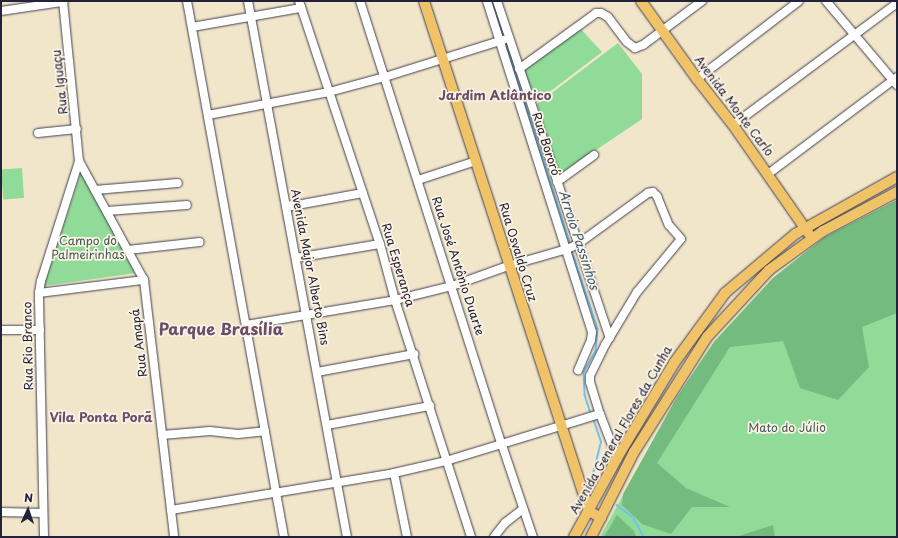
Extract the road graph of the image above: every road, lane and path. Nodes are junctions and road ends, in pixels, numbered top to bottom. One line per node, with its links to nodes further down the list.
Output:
1 (187, 1): 16 (street)
2 (248, 1): 15 (street, Avenida Major Alberto Bins)
3 (360, 1): 22 (street, Rua José Antônio Duarte)
4 (424, 1): 20 (main road, Rua Osvaldo Cruz)
5 (487, 1): 19 (street, Rua Bororó)
6 (498, 1): 19 (street)
7 (641, 1): 17 (main road, Avenida Monte Carlo)
8 (702, 1): 17 (street)
9 (799, 1): 23 (street)
10 (826, 1): 18 (street)
11 (63, 2): 14 (street); 29 (street, Rua Iguaçu)
12 (897, 3): 18 (street)
13 (300, 4): 15 (street); 25 (street, Rua Esperança)
14 (1, 11)
15 (251, 16): 16 (street); 26 (street, Avenida Major Alberto Bins)
16 (192, 26): 27 (street)
17 (662, 30): 21 (street); 23 (main road, Avenida Monte Carlo)
18 (854, 35): 24 (street); 28 (street)
19 (504, 40): 20 (street); 21 (street); 50 (street, Rua Bororó)
20 (443, 59): 22 (street); 33 (main road, Rua Osvaldo Cruz)
21 (519, 69): 37 (street)
22 (385, 77): 25 (street); 36 (street, Rua José Antônio Duarte)
23 (697, 79): 28 (main road, Avenida Monte Carlo)
24 (896, 81): 34 (street)
25 (329, 92): 26 (street); 41 (street, Rua Esperança)
26 (267, 103): 27 (street); 43 (street, Avenida Major Alberto Bins)
27 (208, 114): 59 (street)
28 (733, 125): 34 (main road, Avenida Monte Carlo)
29 (77, 129): 30 (street); 32 (street, Rua Iguaçu)
30 (38, 133)
31 (594, 155): 37 (street)
32 (79, 161): 39 (street, Rua Amapá); 56 (street, Rua Rio Branco)
33 (476, 161): 36 (street); 53 (main road, Rua Osvaldo Cruz)
34 (768, 174): 45 (main road, Avenida Monte Carlo)
35 (897, 177): 45 (main road, Avenida General Flores da Cunha)
36 (418, 180): 55 (street, Rua José Antônio Duarte)
37 (557, 182): 49 (street)
38 (178, 183): 39 (street)
39 (95, 190): 44 (street, Rua Amapá)
40 (897, 192): 46 (main road, Avenida General Flores da Cunha)
41 (363, 193): 43 (street); 48 (street, Rua Esperança)
42 (187, 206): 44 (street)
43 (286, 207): 52 (street, Avenida Major Alberto Bins)
44 (107, 211): 51 (street, Rua Amapá)
45 (805, 228): 46 (main road, Avenida Monte Carlo); 74 (main road, Avenida General Flores da Cunha)
46 (812, 239): 73 (main road, Avenida General Flores da Cunha)
47 (200, 242): 51 (street)
48 (380, 244): 52 (street); 57 (street, Rua Esperança)
49 (577, 245): 50 (street); 62 (street); 62 (street)
50 (568, 249): 53 (street); 62 (street, Rua Bororó)
51 (128, 250): 54 (street, Rua Amapá)
52 (296, 258): 58 (street, Avenida Major Alberto Bins)
53 (508, 266): 55 (street); 69 (main road, Rua Osvaldo Cruz)
54 (144, 280): 56 (street); 71 (street, Rua Amapá)
55 (452, 286): 57 (street); 72 (street, Rua José Antônio Duarte)
56 (39, 293): 61 (street, Rua Rio Branco)
57 (395, 300): 58 (street); 63 (street, Rua Esperança)
58 (306, 315): 59 (street); 65 (street, Avenida Major Alberto Bins)
59 (246, 325): 70 (street)
60 (1, 330): 61 (street)
61 (40, 330): 83 (street, Rua Rio Branco)
62 (601, 341): 64 (street); 67 (street)
63 (414, 354): 65 (street); 66 (street, Rua Esperança)
64 (578, 370)
65 (317, 372): 68 (street, Avenida Major Alberto Bins)
66 (430, 406): 68 (street); 75 (street, Rua Esperança)
67 (594, 416): 69 (street); 74 (street)
68 (327, 425): 77 (street, Avenida Major Alberto Bins)
69 (560, 426): 72 (street); 81 (main road, Rua Osvaldo Cruz)
70 (265, 431): 71 (street); 78 (street)
71 (162, 435): 80 (street, Rua Amapá)
72 (502, 445): 75 (street); 79 (street, Rua José Antônio Duarte)
73 (634, 452): 74 (main road); 84 (main road, Avenida General Flores da Cunha)
74 (617, 458): 81 (main road, Avenida General Flores da Cunha)
75 (446, 461): 76 (street); 90 (street, Rua Esperança)
76 (394, 473): 77 (street); 89 (street)
77 (337, 482): 78 (street); 88 (street, Avenida Major Alberto Bins)
78 (276, 492): 80 (street); 87 (street)
79 (523, 509): 91 (street); 92 (street, Rua José Antônio Duarte)
80 (171, 510): 86 (street, Rua Amapá)
81 (589, 511): 84 (main road); 93 (main road, Avenida General Flores da Cunha)
82 (1, 512): 83 (street)
83 (43, 512): 85 (street, Rua Rio Branco)
84 (601, 518): 94 (main road, Avenida General Flores da Cunha)
85 (44, 537)
86 (174, 537)
87 (284, 537)
88 (348, 537)
89 (407, 537)
90 (471, 537)
91 (494, 537)
92 (533, 537)
93 (574, 537)
94 (591, 537)

